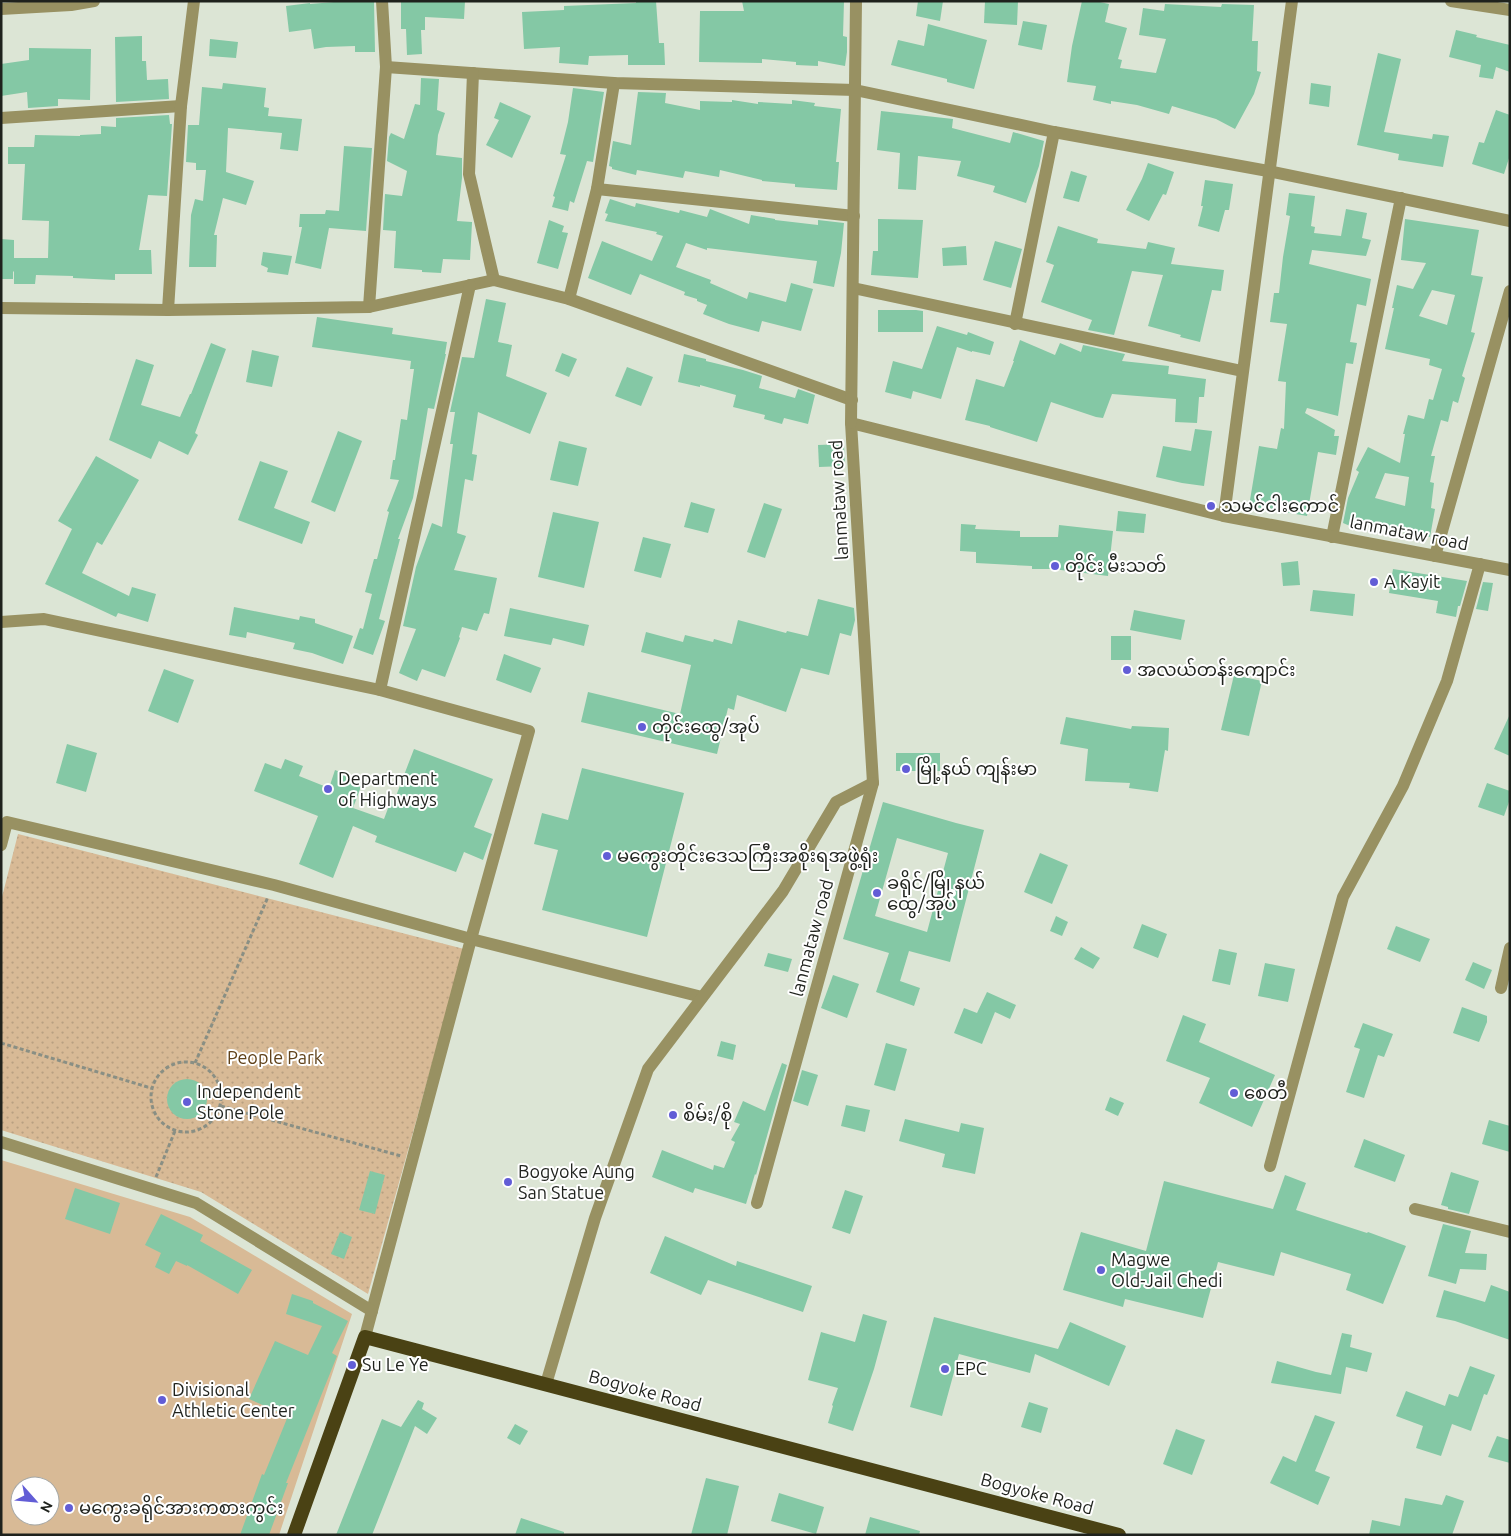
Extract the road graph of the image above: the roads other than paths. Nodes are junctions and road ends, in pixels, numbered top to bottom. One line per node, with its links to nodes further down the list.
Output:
1 (94, 1): 7 (street)
2 (194, 1): 13 (street)
3 (382, 1): 9 (street)
4 (856, 1): 12 (street)
5 (1292, 1): 16 (street)
6 (1451, 1): 8 (street)
7 (1, 9)
8 (1510, 10)
9 (386, 67): 10 (street); 26 (street)
10 (473, 73): 11 (street); 21 (street)
11 (614, 83): 12 (street); 17 (street)
12 (855, 90): 15 (street); 19 (street)
13 (181, 106): 14 (street); 28 (street)
14 (1, 118)
15 (1054, 132): 16 (street); 29 (street)
16 (1268, 171): 18 (street); 30 (street)
17 (597, 190): 19 (street); 25 (street)
18 (1401, 198): 20 (street); 34 (street)
19 (854, 216): 23 (street)
20 (1510, 221)
21 (494, 280): 22 (street); 25 (street)
22 (470, 285): 26 (street); 39 (street)
23 (853, 288): 29 (street); 31 (street)
24 (1510, 291): 35 (street)
25 (569, 299): 31 (street)
26 (369, 307): 28 (street)
27 (1, 308): 28 (street)
28 (168, 310)
29 (1015, 324): 30 (street)
30 (1242, 371): 33 (street)
31 (852, 400): 32 (street)
32 (852, 423): 33 (street, lanmataw road); 40 (street, lanmataw road)
33 (1224, 516): 34 (street, lanmataw road)
34 (1332, 537): 35 (street, lanmataw road)
35 (1435, 556): 36 (street, lanmataw road)
36 (1480, 564): 37 (street, lanmataw road); 47 (street)
37 (1510, 570)
38 (1, 622): 39 (street)
39 (380, 690): 42 (street)
40 (873, 783): 45 (street); 48 (street, lanmataw road)
41 (1, 845): 42 (street)
42 (471, 939): 45 (street); 51 (street)
43 (1510, 948): 44 (street)
44 (1501, 988)
45 (702, 996): 53 (street)
46 (1, 1142): 51 (street)
47 (1270, 1166)
48 (757, 1203)
49 (1415, 1209): 50 (street)
50 (1510, 1232)
51 (372, 1311): 52 (street)
52 (365, 1337): 53 (highway, Bogyoke Road); 54 (highway)
53 (546, 1384): 55 (highway, Bogyoke Road)
54 (294, 1535)
55 (1119, 1535)

